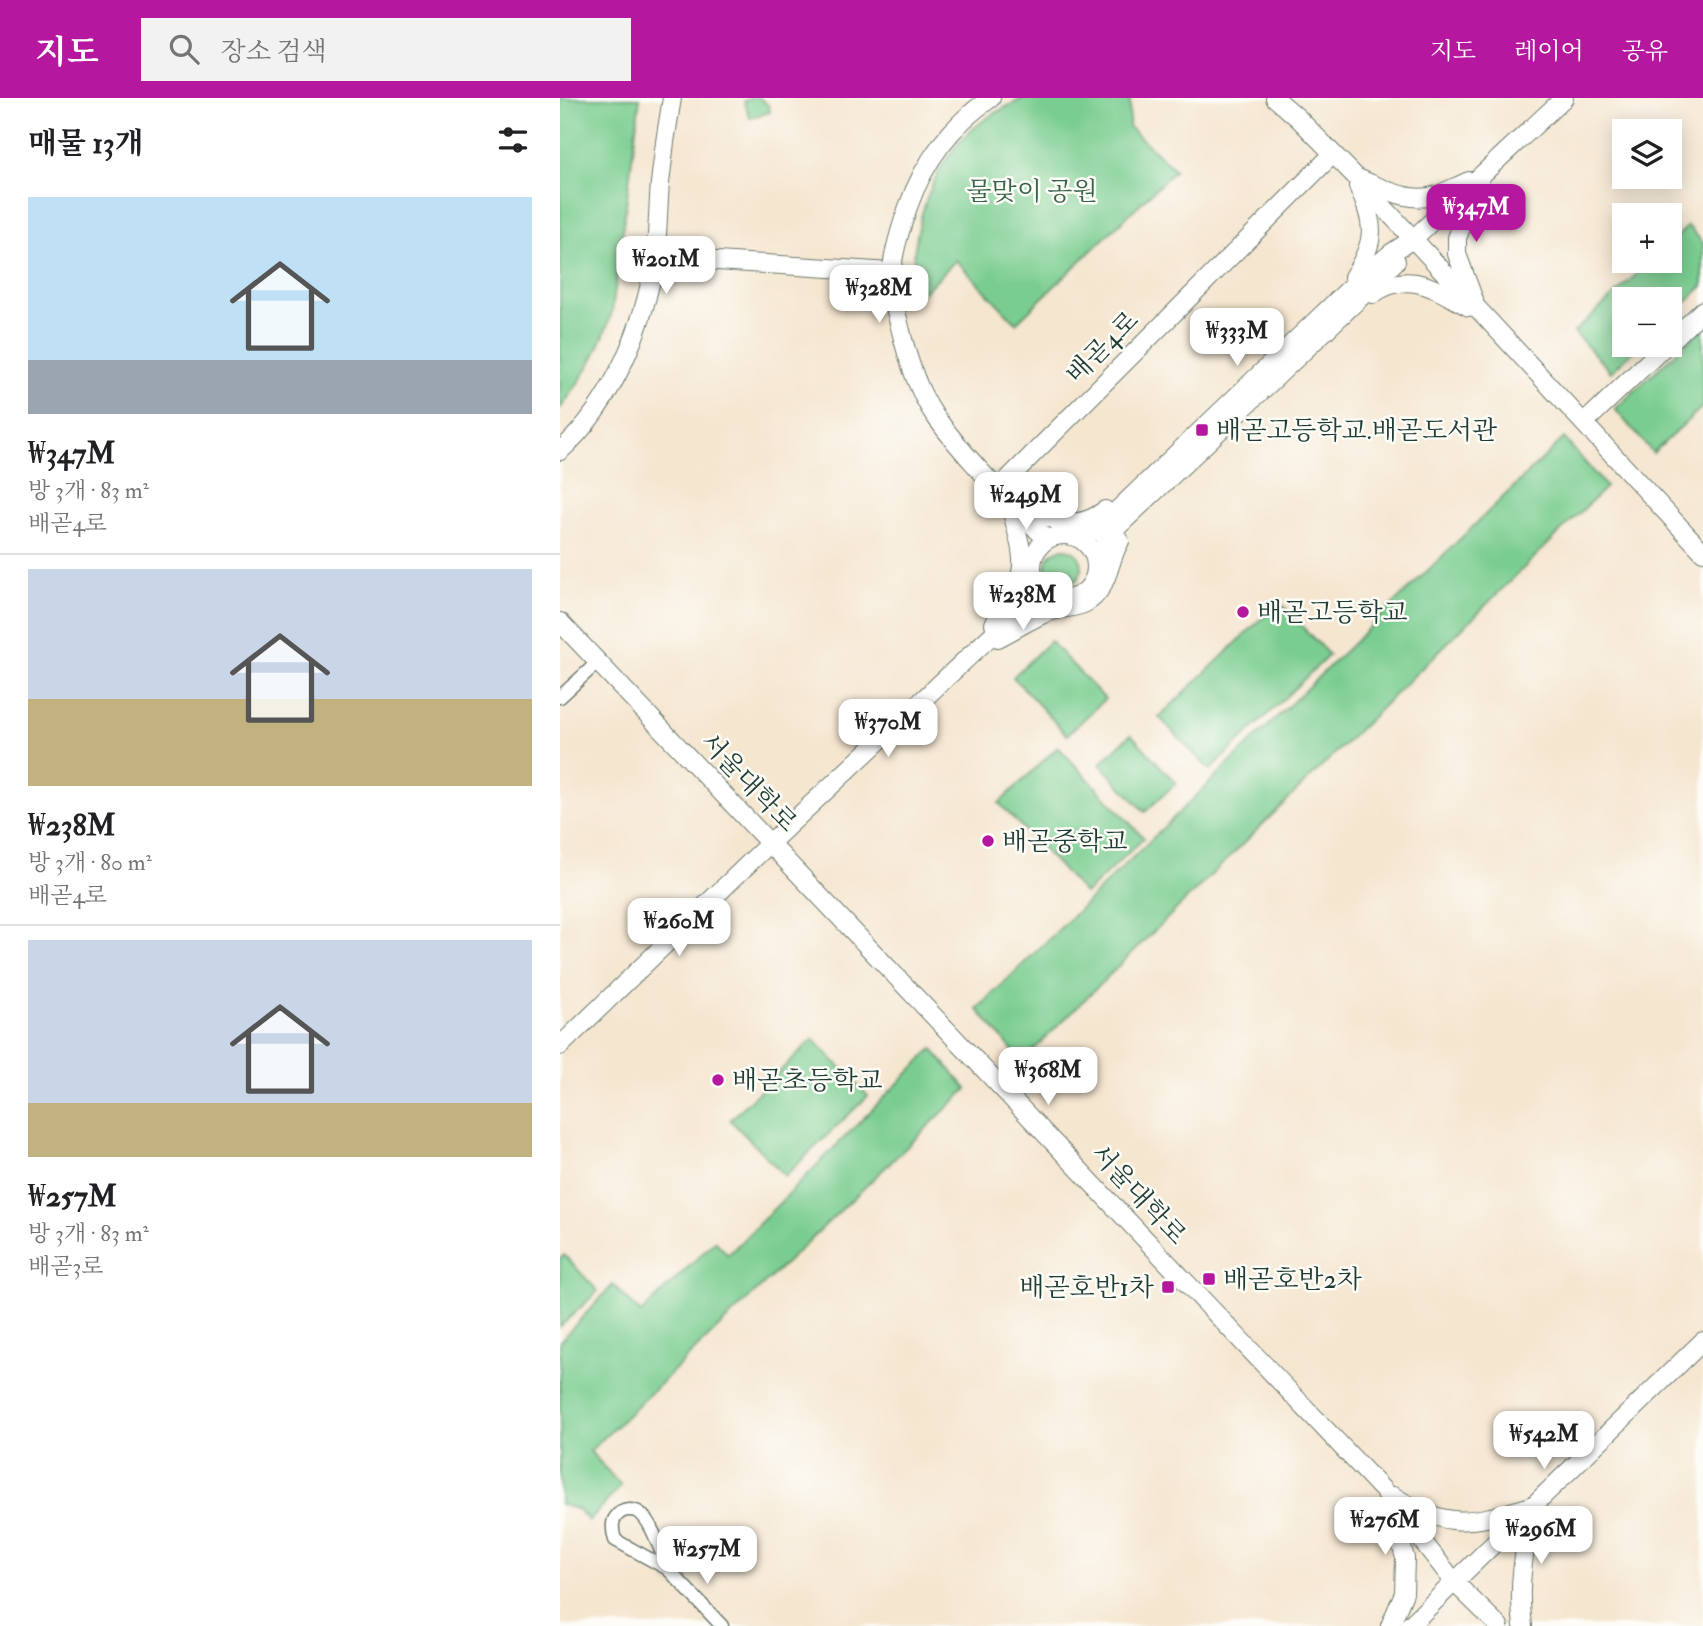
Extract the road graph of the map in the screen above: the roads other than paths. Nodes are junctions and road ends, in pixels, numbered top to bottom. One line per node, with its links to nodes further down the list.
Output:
1 (672, 98): 9 (main road)
2 (991, 98): 10 (main road)
3 (1275, 98): 5 (main road)
4 (1564, 98): 7 (main road)
5 (1333, 154): 6 (main road); 19 (main road, 배곧4로)
6 (1354, 176): 7 (main road); 8 (main road); 11 (main road)
7 (1482, 176): 8 (main road); 13 (main road)
8 (1413, 239): 11 (main road); 13 (main road)
9 (655, 257): 10 (main road); 17 (main road)
10 (891, 272): 19 (main road)
11 (1342, 306): 13 (main road); 18 (main road)
12 (1703, 310): 14 (main road)
13 (1479, 312): 16 (main road)
14 (1682, 330)
15 (1653, 357): 16 (main road)
16 (1584, 423): 22 (main road)
17 (560, 451)
18 (1161, 478): 19 (main road); 20 (main road); 23 (main road); 26 (main road)
19 (1003, 495): 21 (main road); 26 (main road)
20 (1077, 537): 21 (main road); 23 (main road)
21 (1046, 539): 24 (main road)
22 (1703, 552)
23 (1096, 562): 24 (main road)
24 (1041, 589): 26 (main road)
25 (560, 622): 27 (main road, 서울대학로)
26 (979, 648): 29 (main road)
27 (598, 662): 28 (street); 29 (main road, 서울대학로)
28 (560, 697)
29 (771, 842): 30 (main road); 32 (main road, 서울대학로)
30 (560, 1045)
31 (1703, 1341): 33 (main road)
32 (1382, 1489): 33 (main road); 35 (main road, 서울대학로); 37 (main road)
33 (1536, 1505): 35 (main road); 40 (main road)
34 (668, 1569): 34 (street); 36 (street)
35 (1455, 1583): 38 (main road); 39 (main road, 서울대학로)
36 (722, 1626)
37 (1390, 1626)
38 (1409, 1626)
39 (1499, 1626)
40 (1523, 1626)

